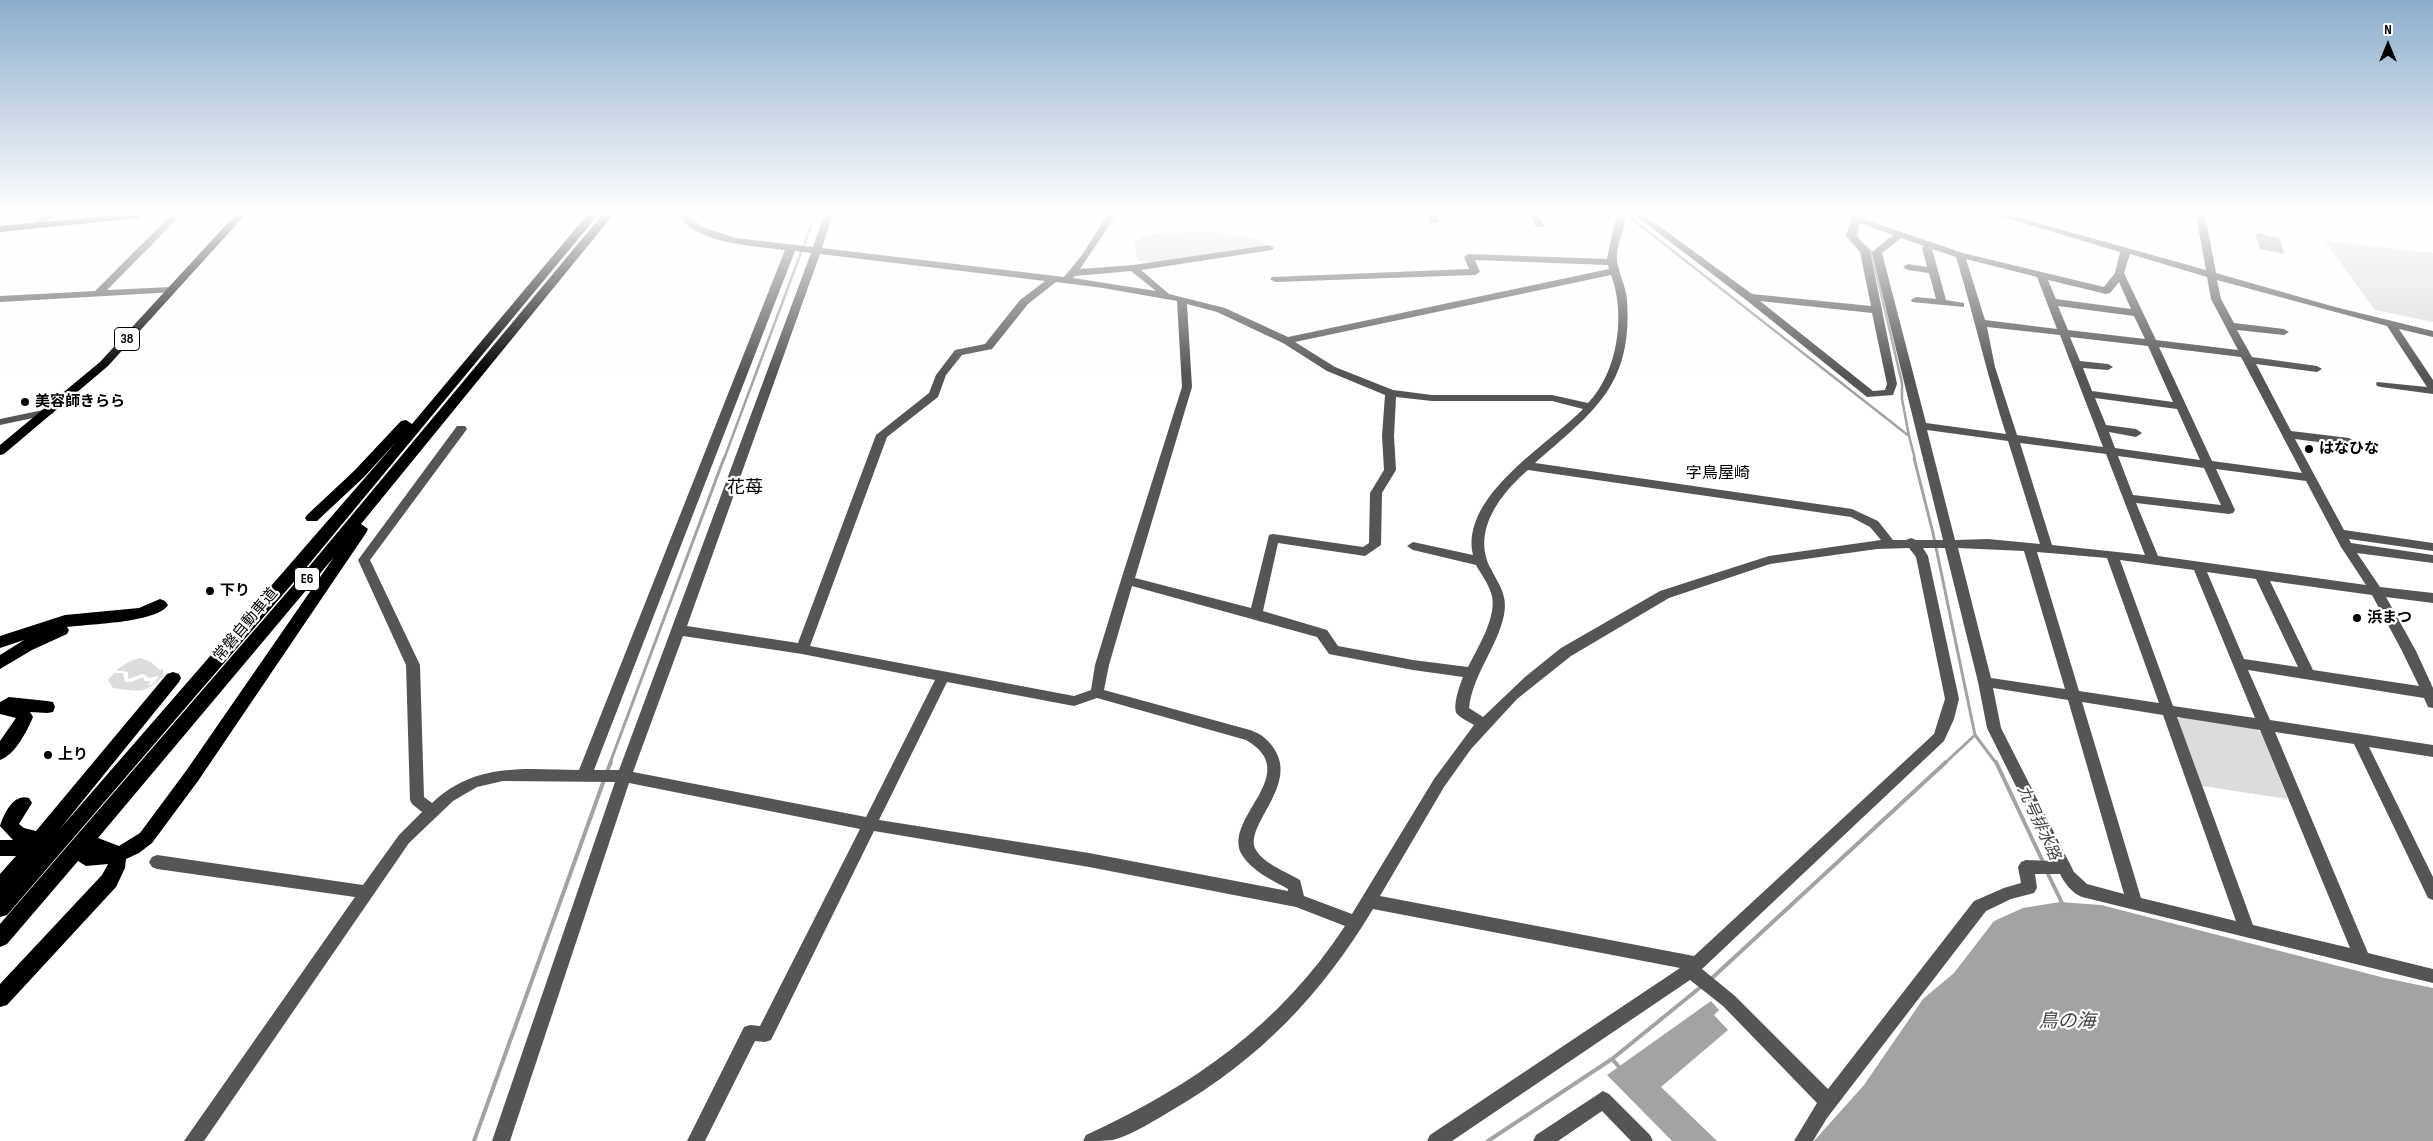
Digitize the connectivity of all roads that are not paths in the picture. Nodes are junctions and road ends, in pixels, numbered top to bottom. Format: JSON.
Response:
{"nodes":[{"id":1,"x":123,"y":268,"type":"edge"},
{"id":2,"x":191,"y":268,"type":"edge"},
{"id":3,"x":549,"y":268,"type":"edge"},
{"id":4,"x":564,"y":268,"type":"edge"},
{"id":5,"x":783,"y":268,"type":"edge"},
{"id":6,"x":809,"y":268,"type":"edge"},
{"id":7,"x":962,"y":268,"type":"edge"},
{"id":8,"x":1076,"y":268,"type":"edge"},
{"id":9,"x":1131,"y":268,"type":"edge"},
{"id":10,"x":1133,"y":268,"type":"edge"},
{"id":11,"x":1474,"y":268,"type":"edge"},
{"id":12,"x":1604,"y":268,"type":"edge"},
{"id":13,"x":1614,"y":268,"type":"edge"},
{"id":14,"x":1711,"y":268,"type":"edge"},
{"id":15,"x":1869,"y":268,"type":"edge"},
{"id":16,"x":1881,"y":268,"type":"edge"},
{"id":17,"x":1916,"y":268,"type":"edge"},
{"id":18,"x":1964,"y":268,"type":"edge"},
{"id":19,"x":2015,"y":268,"type":"edge"},
{"id":20,"x":2123,"y":268,"type":"edge"},
{"id":21,"x":2190,"y":268,"type":"edge"},
{"id":22,"x":2209,"y":268,"type":"edge"},
{"id":23,"x":1934,"y":271,"type":"joint"},
{"id":24,"x":2120,"y":274,"type":"junction"},
{"id":25,"x":2210,"y":274,"type":"junction"},
{"id":26,"x":2041,"y":275,"type":"junction"},
{"id":27,"x":1069,"y":277,"type":"junction"},
{"id":28,"x":1054,"y":279,"type":"junction"},
{"id":29,"x":1275,"y":279,"type":"dead end"},
{"id":30,"x":533,"y":288,"type":"junction"},
{"id":31,"x":171,"y":290,"type":"junction"},
{"id":32,"x":99,"y":293,"type":"junction"},
{"id":33,"x":1165,"y":296,"type":"junction"},
{"id":34,"x":1749,"y":297,"type":"junction"},
{"id":35,"x":0,"y":299,"type":"edge"},
{"id":36,"x":1182,"y":299,"type":"junction"},
{"id":37,"x":1916,"y":300,"type":"dead end"},
{"id":38,"x":2052,"y":302,"type":"junction"},
{"id":39,"x":1942,"y":303,"type":"junction"},
{"id":40,"x":1960,"y":305,"type":"dead end"},
{"id":41,"x":1877,"y":310,"type":"junction"},
{"id":42,"x":2138,"y":313,"type":"junction"},
{"id":43,"x":1981,"y":323,"type":"junction"},
{"id":44,"x":2390,"y":324,"type":"junction"},
{"id":45,"x":2230,"y":326,"type":"junction"},
{"id":46,"x":2284,"y":332,"type":"dead end"},
{"id":47,"x":2064,"y":333,"type":"junction"},
{"id":48,"x":2433,"y":334,"type":"edge"},
{"id":49,"x":1287,"y":341,"type":"junction"},
{"id":50,"x":2151,"y":344,"type":"junction"},
{"id":51,"x":2245,"y":357,"type":"junction"},
{"id":52,"x":2076,"y":364,"type":"junction"},
{"id":53,"x":2108,"y":367,"type":"dead end"},
{"id":54,"x":2317,"y":369,"type":"dead end"},
{"id":55,"x":2381,"y":384,"type":"dead end"},
{"id":56,"x":2433,"y":389,"type":"edge"},
{"id":57,"x":1391,"y":393,"type":"junction"},
{"id":58,"x":2088,"y":394,"type":"junction"},
{"id":59,"x":454,"y":404,"type":"junction"},
{"id":60,"x":2180,"y":406,"type":"junction"},
{"id":61,"x":1590,"y":408,"type":"junction"},
{"id":62,"x":48,"y":412,"type":"junction"},
{"id":63,"x":0,"y":422,"type":"edge"},
{"id":64,"x":1921,"y":426,"type":"junction"},
{"id":65,"x":2102,"y":428,"type":"junction"},
{"id":66,"x":461,"y":429,"type":"dead end"},
{"id":67,"x":2136,"y":433,"type":"dead end"},
{"id":68,"x":2286,"y":434,"type":"junction"},
{"id":69,"x":2012,"y":440,"type":"junction"},
{"id":70,"x":2349,"y":442,"type":"dead end"},
{"id":71,"x":0,"y":451,"type":"edge"},
{"id":72,"x":2111,"y":452,"type":"junction"},
{"id":73,"x":2208,"y":465,"type":"junction"},
{"id":74,"x":1527,"y":466,"type":"junction"},
{"id":75,"x":2310,"y":478,"type":"junction"},
{"id":76,"x":2129,"y":498,"type":"junction"},
{"id":77,"x":312,"y":518,"type":"dead end"},
{"id":78,"x":2340,"y":534,"type":"junction"},
{"id":79,"x":1917,"y":542,"type":"junction"},
{"id":80,"x":1945,"y":542,"type":"junction"},
{"id":81,"x":1889,"y":543,"type":"junction"},
{"id":82,"x":1413,"y":546,"type":"dead end"},
{"id":83,"x":2030,"y":546,"type":"junction"},
{"id":84,"x":2047,"y":547,"type":"junction"},
{"id":85,"x":2347,"y":547,"type":"junction"},
{"id":86,"x":2433,"y":547,"type":"edge"},
{"id":87,"x":2112,"y":555,"type":"junction"},
{"id":88,"x":2433,"y":559,"type":"edge"},
{"id":89,"x":1479,"y":560,"type":"junction"},
{"id":90,"x":2153,"y":560,"type":"junction"},
{"id":91,"x":2198,"y":566,"type":"junction"},
{"id":92,"x":2261,"y":576,"type":"junction"},
{"id":93,"x":1127,"y":580,"type":"junction"},
{"id":94,"x":2377,"y":592,"type":"junction"},
{"id":95,"x":2433,"y":598,"type":"edge"},
{"id":96,"x":160,"y":605,"type":"dead end"},
{"id":97,"x":1256,"y":614,"type":"junction"},
{"id":98,"x":140,"y":626,"type":"dead end"},
{"id":99,"x":679,"y":630,"type":"junction"},
{"id":100,"x":0,"y":642,"type":"edge"},
{"id":101,"x":802,"y":649,"type":"junction"},
{"id":102,"x":0,"y":663,"type":"edge"},
{"id":103,"x":2239,"y":663,"type":"junction"},
{"id":104,"x":1471,"y":673,"type":"junction"},
{"id":105,"x":2308,"y":674,"type":"junction"},
{"id":106,"x":944,"y":675,"type":"junction"},
{"id":107,"x":172,"y":678,"type":"dead end"},
{"id":108,"x":1985,"y":682,"type":"junction"},
{"id":109,"x":1097,"y":693,"type":"junction"},
{"id":110,"x":2072,"y":695,"type":"junction"},
{"id":111,"x":2430,"y":698,"type":"edge"},
{"id":112,"x":0,"y":702,"type":"edge"},
{"id":113,"x":47,"y":707,"type":"dead end"},
{"id":114,"x":0,"y":708,"type":"edge"},
{"id":115,"x":2167,"y":710,"type":"junction"},
{"id":116,"x":1483,"y":724,"type":"junction"},
{"id":117,"x":2265,"y":725,"type":"junction"},
{"id":118,"x":2360,"y":740,"type":"junction"},
{"id":119,"x":2433,"y":751,"type":"edge"},
{"id":120,"x":0,"y":752,"type":"edge"},
{"id":121,"x":584,"y":776,"type":"junction"},
{"id":122,"x":624,"y":776,"type":"junction"},
{"id":123,"x":23,"y":803,"type":"dead end"},
{"id":124,"x":433,"y":812,"type":"junction"},
{"id":125,"x":868,"y":824,"type":"junction"},
{"id":126,"x":0,"y":848,"type":"edge"},
{"id":127,"x":92,"y":851,"type":"dead end"},
{"id":128,"x":117,"y":855,"type":"junction"},
{"id":129,"x":157,"y":862,"type":"dead end"},
{"id":130,"x":2061,"y":868,"type":"junction"},
{"id":131,"x":0,"y":888,"type":"edge"},
{"id":132,"x":367,"y":892,"type":"junction"},
{"id":133,"x":2433,"y":893,"type":"edge"},
{"id":134,"x":1298,"y":900,"type":"junction"},
{"id":135,"x":1369,"y":901,"type":"junction"},
{"id":136,"x":2135,"y":903,"type":"junction"},
{"id":137,"x":0,"y":909,"type":"edge"},
{"id":138,"x":1354,"y":922,"type":"junction"},
{"id":139,"x":2248,"y":932,"type":"junction"},
{"id":140,"x":0,"y":938,"type":"edge"},
{"id":141,"x":2362,"y":958,"type":"junction"},
{"id":142,"x":1694,"y":970,"type":"junction"},
{"id":143,"x":2433,"y":976,"type":"edge"},
{"id":144,"x":0,"y":998,"type":"edge"},
{"id":145,"x":1825,"y":1107,"type":"junction"},
{"id":146,"x":193,"y":1141,"type":"edge"},
{"id":147,"x":501,"y":1141,"type":"edge"},
{"id":148,"x":696,"y":1141,"type":"edge"},
{"id":149,"x":1092,"y":1141,"type":"edge"},
{"id":150,"x":1436,"y":1141,"type":"edge"},
{"id":151,"x":1542,"y":1141,"type":"edge"},
{"id":152,"x":1644,"y":1141,"type":"edge"},
{"id":153,"x":1803,"y":1141,"type":"edge"}],
"edges":[{"from":1,"to":32,"type":"street"},
{"from":2,"to":31,"type":"main road","number":"38"},
{"from":3,"to":30,"type":"highway","name":"常磐自動車道","number":"E6"},
{"from":4,"to":59,"type":"highway","name":"常磐自動車道","number":"E6"},
{"from":5,"to":121,"type":"street"},
{"from":6,"to":99,"type":"street"},
{"from":7,"to":28,"type":"street"},
{"from":8,"to":27,"type":"street"},
{"from":9,"to":27,"type":"street"},
{"from":10,"to":33,"type":"street"},
{"from":11,"to":29,"type":"street"},
{"from":12,"to":49,"type":"street"},
{"from":13,"to":61,"type":"street"},
{"from":14,"to":34,"type":"street"},
{"from":15,"to":41,"type":"street"},
{"from":16,"to":64,"type":"street"},
{"from":17,"to":23,"type":"street"},
{"from":18,"to":43,"type":"street"},
{"from":19,"to":26,"type":"street"},
{"from":20,"to":24,"type":"street"},
{"from":21,"to":25,"type":"street"},
{"from":22,"to":25,"type":"street"},
{"from":23,"to":39,"type":"street"},
{"from":24,"to":26,"type":"street"},
{"from":24,"to":42,"type":"street"},
{"from":25,"to":44,"type":"street"},
{"from":25,"to":45,"type":"street"},
{"from":26,"to":38,"type":"street"},
{"from":27,"to":28,"type":"street"},
{"from":27,"to":33,"type":"street"},
{"from":28,"to":101,"type":"street"},
{"from":30,"to":77,"type":"highway"},
{"from":30,"to":137,"type":"highway","name":"常磐自動車道","number":"E6"},
{"from":31,"to":32,"type":"street"},
{"from":31,"to":62,"type":"main road","number":"38"},
{"from":32,"to":35,"type":"street"},
{"from":33,"to":36,"type":"street"},
{"from":34,"to":41,"type":"street"},
{"from":34,"to":41,"type":"street"},
{"from":36,"to":49,"type":"street"},
{"from":36,"to":93,"type":"street"},
{"from":37,"to":39,"type":"street"},
{"from":38,"to":42,"type":"street"},
{"from":38,"to":47,"type":"street"},
{"from":39,"to":40,"type":"street"},
{"from":42,"to":50,"type":"street"},
{"from":43,"to":47,"type":"street"},
{"from":43,"to":69,"type":"street"},
{"from":44,"to":48,"type":"street"},
{"from":44,"to":56,"type":"street"},
{"from":45,"to":46,"type":"street"},
{"from":45,"to":51,"type":"street"},
{"from":47,"to":50,"type":"street"},
{"from":47,"to":52,"type":"street"},
{"from":49,"to":57,"type":"street"},
{"from":50,"to":51,"type":"street"},
{"from":50,"to":60,"type":"street"},
{"from":51,"to":54,"type":"street"},
{"from":51,"to":68,"type":"street"},
{"from":52,"to":53,"type":"street"},
{"from":52,"to":58,"type":"street"},
{"from":55,"to":56,"type":"street"},
{"from":57,"to":61,"type":"street"},
{"from":57,"to":97,"type":"street"},
{"from":58,"to":60,"type":"street"},
{"from":58,"to":65,"type":"street"},
{"from":59,"to":128,"type":"highway"},
{"from":59,"to":140,"type":"highway","name":"常磐自動車道","number":"E6"},
{"from":60,"to":73,"type":"street"},
{"from":61,"to":74,"type":"street"},
{"from":62,"to":63,"type":"street"},
{"from":62,"to":71,"type":"main road","number":"38"},
{"from":64,"to":69,"type":"street"},
{"from":64,"to":80,"type":"street"},
{"from":65,"to":67,"type":"street"},
{"from":65,"to":72,"type":"street"},
{"from":66,"to":124,"type":"street"},
{"from":68,"to":70,"type":"street"},
{"from":68,"to":75,"type":"street"},
{"from":69,"to":72,"type":"street"},
{"from":69,"to":84,"type":"street"},
{"from":72,"to":73,"type":"street"},
{"from":72,"to":76,"type":"street"},
{"from":73,"to":75,"type":"street"},
{"from":73,"to":76,"type":"street"},
{"from":74,"to":81,"type":"street"},
{"from":74,"to":89,"type":"street"},
{"from":75,"to":78,"type":"street"},
{"from":76,"to":90,"type":"street"},
{"from":78,"to":85,"type":"street"},
{"from":78,"to":86,"type":"street"},
{"from":79,"to":80,"type":"street"},
{"from":79,"to":81,"type":"street"},
{"from":79,"to":142,"type":"street"},
{"from":80,"to":83,"type":"street"},
{"from":80,"to":108,"type":"street"},
{"from":81,"to":116,"type":"street"},
{"from":82,"to":89,"type":"street"},
{"from":83,"to":84,"type":"street"},
{"from":83,"to":110,"type":"street"},
{"from":84,"to":87,"type":"street"},
{"from":85,"to":88,"type":"street"},
{"from":85,"to":94,"type":"street"},
{"from":87,"to":90,"type":"street"},
{"from":87,"to":115,"type":"street"},
{"from":89,"to":104,"type":"street"},
{"from":90,"to":91,"type":"street"},
{"from":91,"to":92,"type":"street"},
{"from":91,"to":103,"type":"street"},
{"from":92,"to":94,"type":"street"},
{"from":92,"to":105,"type":"street"},
{"from":93,"to":97,"type":"street"},
{"from":93,"to":109,"type":"street"},
{"from":94,"to":95,"type":"street"},
{"from":94,"to":111,"type":"street"},
{"from":96,"to":100,"type":"highway"},
{"from":97,"to":104,"type":"street"},
{"from":98,"to":102,"type":"highway"},
{"from":99,"to":101,"type":"street"},
{"from":99,"to":122,"type":"street"},
{"from":101,"to":106,"type":"street"},
{"from":103,"to":105,"type":"street"},
{"from":103,"to":117,"type":"street"},
{"from":104,"to":116,"type":"street"},
{"from":105,"to":111,"type":"street"},
{"from":106,"to":109,"type":"street"},
{"from":106,"to":125,"type":"street"},
{"from":107,"to":131,"type":"highway"},
{"from":108,"to":110,"type":"street"},
{"from":108,"to":130,"type":"street"},
{"from":109,"to":134,"type":"street"},
{"from":110,"to":115,"type":"street"},
{"from":110,"to":136,"type":"street"},
{"from":112,"to":113,"type":"highway"},
{"from":114,"to":120,"type":"highway"},
{"from":115,"to":117,"type":"street"},
{"from":115,"to":139,"type":"street"},
{"from":116,"to":135,"type":"street"},
{"from":117,"to":118,"type":"street"},
{"from":117,"to":141,"type":"street"},
{"from":118,"to":119,"type":"street"},
{"from":118,"to":133,"type":"street"},
{"from":121,"to":122,"type":"street"},
{"from":121,"to":124,"type":"street"},
{"from":122,"to":125,"type":"street"},
{"from":122,"to":147,"type":"street"},
{"from":123,"to":126,"type":"highway"},
{"from":124,"to":132,"type":"street"},
{"from":125,"to":134,"type":"street"},
{"from":125,"to":148,"type":"street"},
{"from":127,"to":128,"type":"highway"},
{"from":128,"to":144,"type":"highway"},
{"from":129,"to":132,"type":"street"},
{"from":130,"to":136,"type":"street"},
{"from":130,"to":145,"type":"street"},
{"from":132,"to":146,"type":"street"},
{"from":134,"to":138,"type":"street"},
{"from":135,"to":138,"type":"street"},
{"from":135,"to":142,"type":"street"},
{"from":136,"to":139,"type":"street"},
{"from":138,"to":149,"type":"street"},
{"from":139,"to":141,"type":"street"},
{"from":141,"to":143,"type":"street"},
{"from":142,"to":145,"type":"street"},
{"from":142,"to":150,"type":"street"},
{"from":145,"to":153,"type":"street"},
{"from":151,"to":152,"type":"street"}]}
